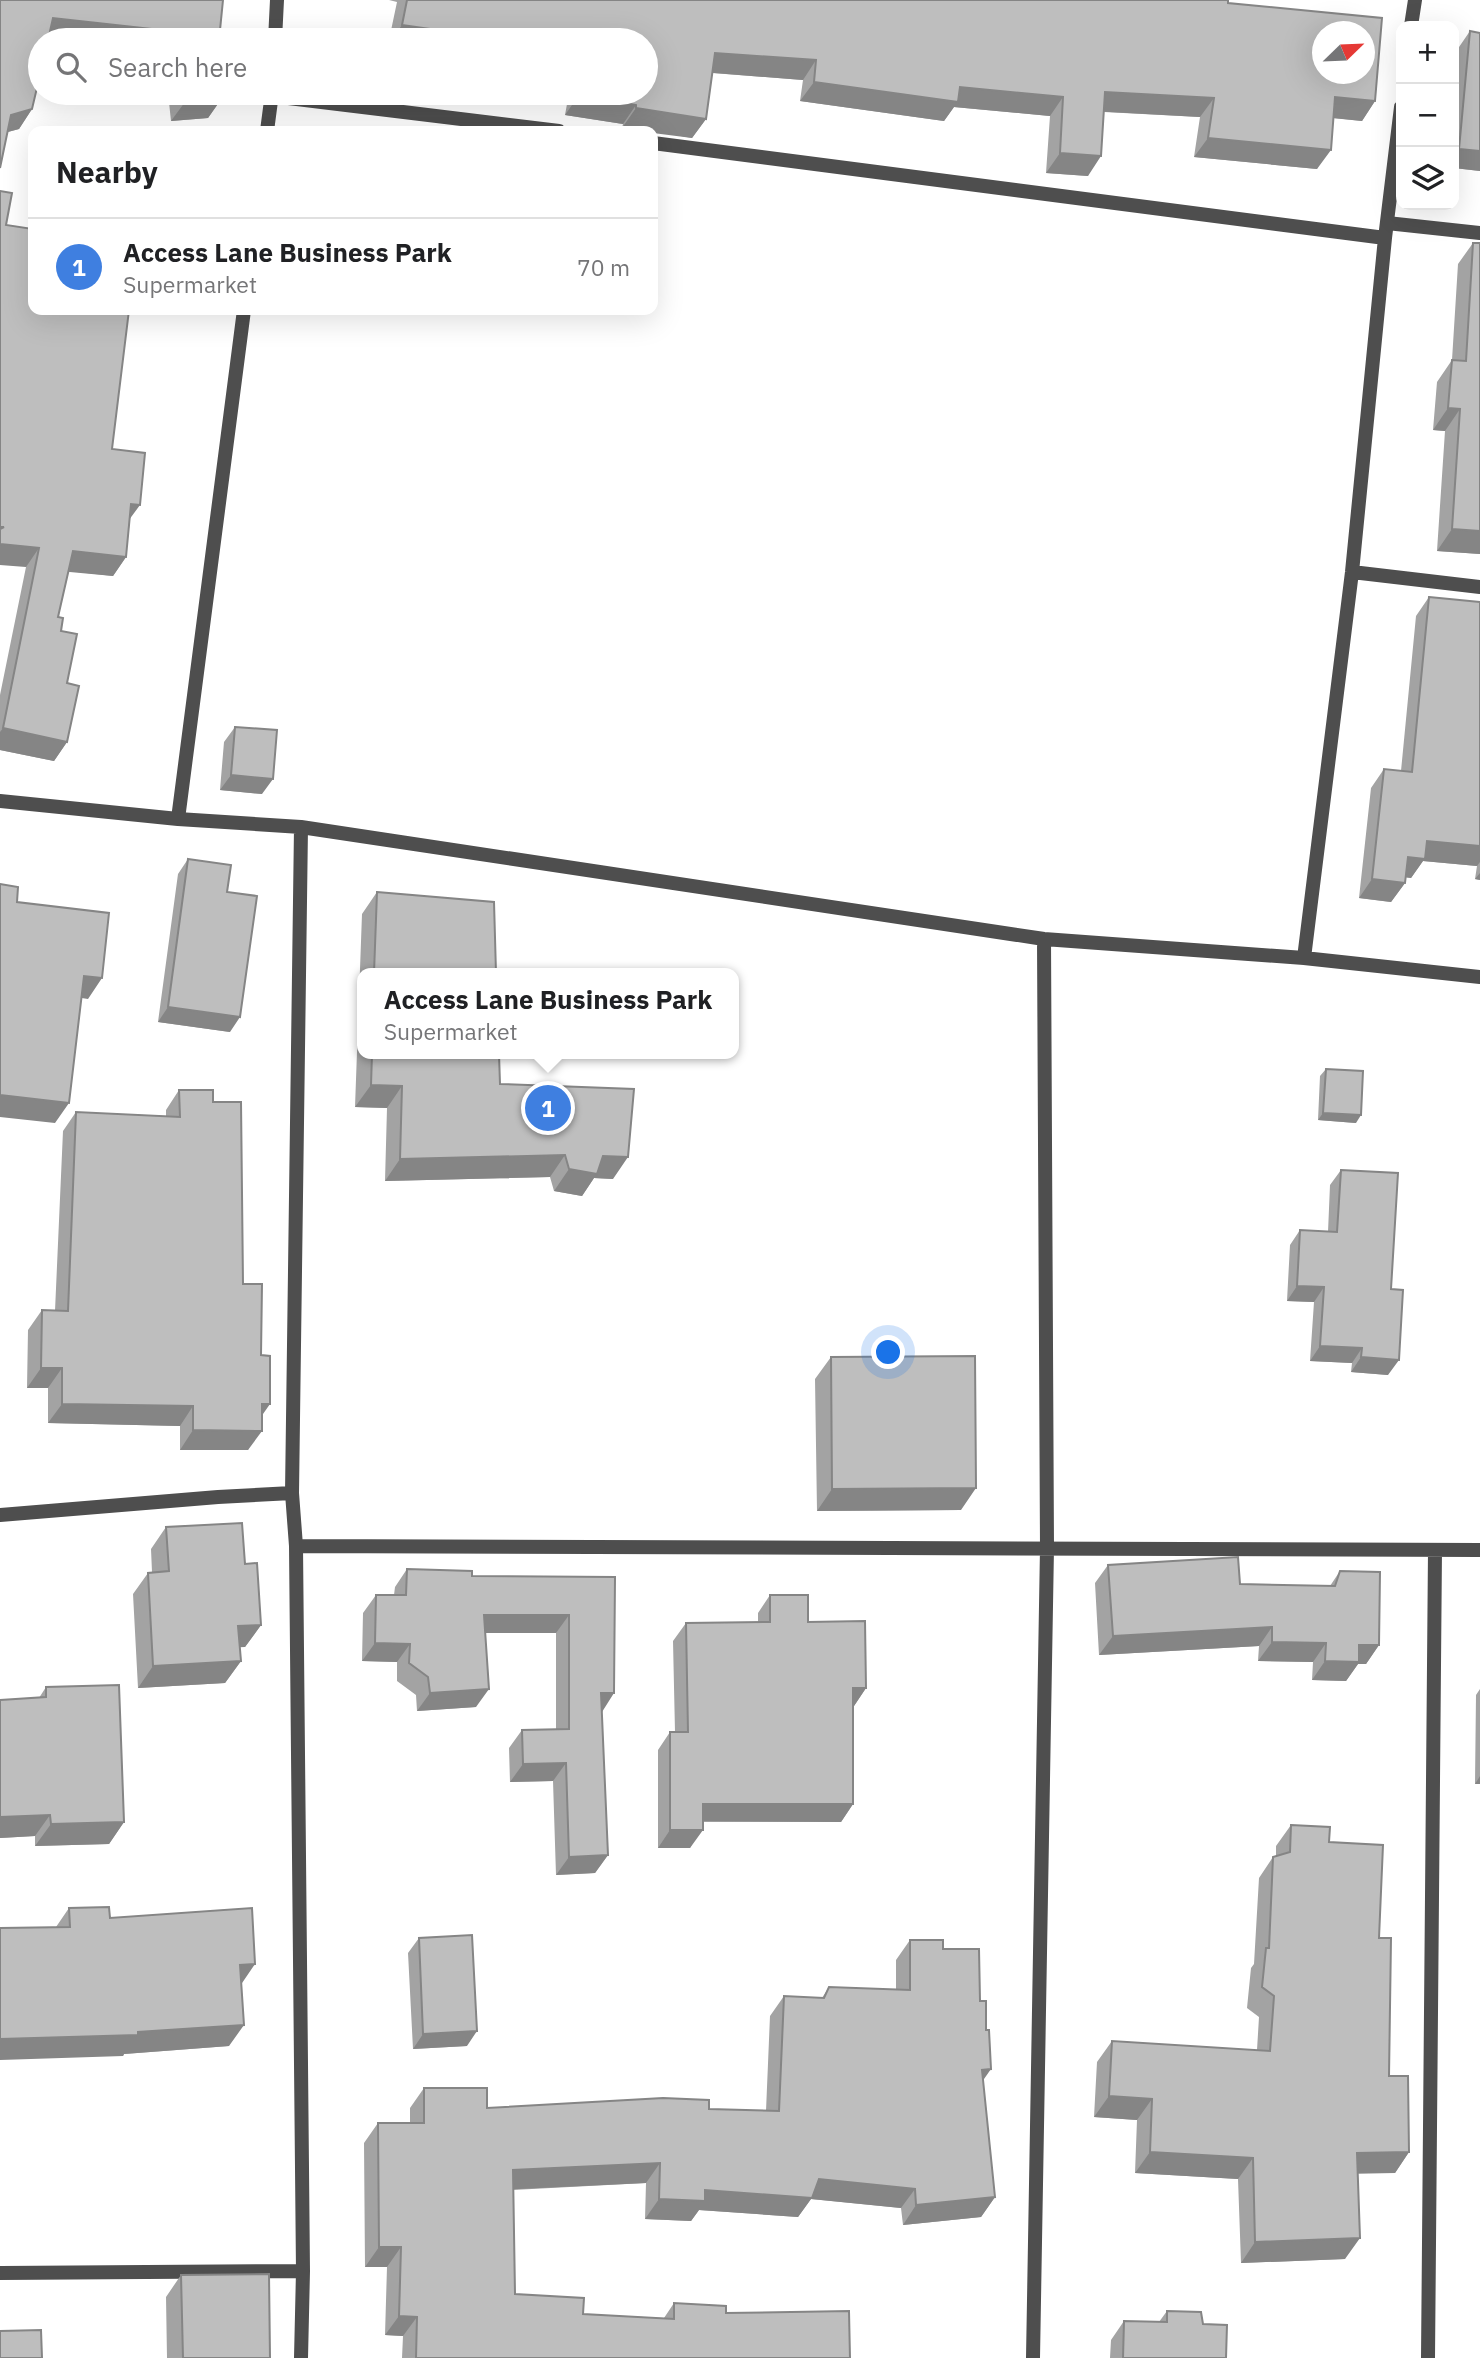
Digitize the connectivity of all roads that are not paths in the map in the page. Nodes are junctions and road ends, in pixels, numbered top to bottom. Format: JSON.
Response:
{"nodes":[{"id":1,"x":277,"y":0,"type":"edge"},
{"id":2,"x":1415,"y":0,"type":"edge"},
{"id":3,"x":1412,"y":21,"type":"edge"},
{"id":4,"x":276,"y":28,"type":"edge"},
{"id":5,"x":271,"y":105,"type":"edge"},
{"id":6,"x":357,"y":105,"type":"edge"},
{"id":7,"x":268,"y":126,"type":"edge"},
{"id":8,"x":520,"y":126,"type":"edge"},
{"id":9,"x":658,"y":144,"type":"edge"},
{"id":10,"x":1396,"y":147,"type":"edge"},
{"id":11,"x":1386,"y":231,"type":"junction"},
{"id":12,"x":1480,"y":233,"type":"edge"},
{"id":13,"x":243,"y":315,"type":"edge"},
{"id":14,"x":1352,"y":572,"type":"junction"},
{"id":15,"x":1480,"y":587,"type":"edge"},
{"id":16,"x":0,"y":801,"type":"edge"},
{"id":17,"x":178,"y":819,"type":"junction"},
{"id":18,"x":301,"y":827,"type":"junction"},
{"id":19,"x":1044,"y":939,"type":"junction"},
{"id":20,"x":1304,"y":958,"type":"junction"},
{"id":21,"x":1480,"y":977,"type":"edge"},
{"id":22,"x":292,"y":1493,"type":"junction"},
{"id":23,"x":0,"y":1515,"type":"edge"},
{"id":24,"x":296,"y":1546,"type":"junction"},
{"id":25,"x":1046,"y":1548,"type":"junction"},
{"id":26,"x":1435,"y":1550,"type":"junction"},
{"id":27,"x":1480,"y":1550,"type":"edge"},
{"id":28,"x":303,"y":2271,"type":"junction"},
{"id":29,"x":0,"y":2273,"type":"edge"},
{"id":30,"x":301,"y":2358,"type":"edge"},
{"id":31,"x":1033,"y":2358,"type":"edge"},
{"id":32,"x":1428,"y":2358,"type":"edge"}],
"edges":[{"from":1,"to":4,"type":"street"},
{"from":2,"to":3,"type":"street"},
{"from":5,"to":7,"type":"street"},
{"from":6,"to":8,"type":"street"},
{"from":9,"to":11,"type":"street"},
{"from":10,"to":11,"type":"street"},
{"from":11,"to":12,"type":"street"},
{"from":11,"to":14,"type":"street"},
{"from":13,"to":17,"type":"street"},
{"from":14,"to":15,"type":"street"},
{"from":14,"to":20,"type":"street"},
{"from":16,"to":17,"type":"street"},
{"from":17,"to":18,"type":"street"},
{"from":18,"to":19,"type":"street"},
{"from":18,"to":22,"type":"street"},
{"from":19,"to":20,"type":"street"},
{"from":19,"to":25,"type":"street"},
{"from":20,"to":21,"type":"street"},
{"from":22,"to":23,"type":"street"},
{"from":22,"to":24,"type":"street"},
{"from":24,"to":25,"type":"street"},
{"from":24,"to":28,"type":"street"},
{"from":25,"to":26,"type":"street"},
{"from":25,"to":31,"type":"street"},
{"from":26,"to":27,"type":"street"},
{"from":26,"to":32,"type":"street"},
{"from":28,"to":29,"type":"street"},
{"from":28,"to":30,"type":"street"}]}
